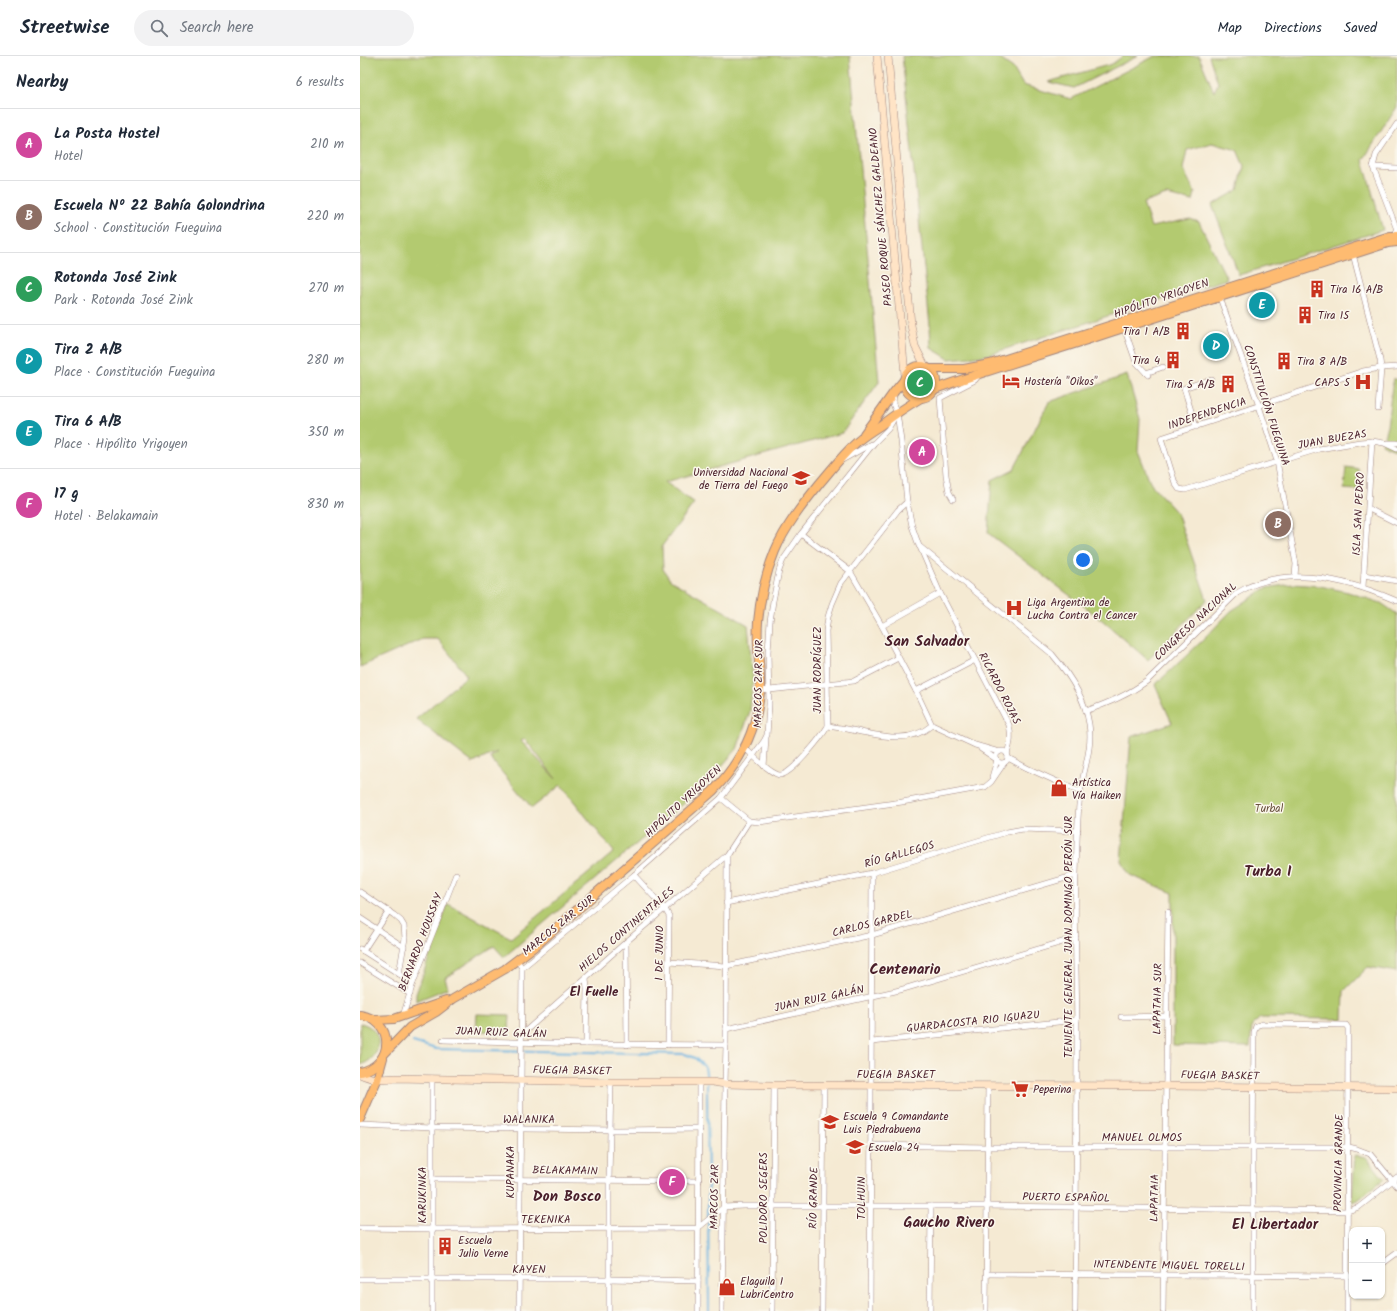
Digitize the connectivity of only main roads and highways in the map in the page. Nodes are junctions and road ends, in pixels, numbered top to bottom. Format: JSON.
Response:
{"nodes":[{"id":1,"x":877,"y":56,"type":"edge"},
{"id":2,"x":888,"y":56,"type":"edge"},
{"id":3,"x":900,"y":201,"type":"junction"},
{"id":4,"x":890,"y":202,"type":"junction"},
{"id":5,"x":1397,"y":236,"type":"edge"},
{"id":6,"x":1397,"y":242,"type":"edge"},
{"id":7,"x":1219,"y":293,"type":"junction"},
{"id":8,"x":1123,"y":325,"type":"junction"},
{"id":9,"x":927,"y":368,"type":"junction"},
{"id":10,"x":904,"y":378,"type":"junction"},
{"id":11,"x":934,"y":390,"type":"junction"},
{"id":12,"x":921,"y":398,"type":"junction"},
{"id":13,"x":860,"y":439,"type":"junction"},
{"id":14,"x":453,"y":999,"type":"junction"},
{"id":15,"x":362,"y":1014,"type":"edge"},
{"id":16,"x":375,"y":1020,"type":"junction"},
{"id":17,"x":384,"y":1054,"type":"junction"},
{"id":18,"x":360,"y":1073,"type":"edge"},
{"id":19,"x":378,"y":1076,"type":"junction"},
{"id":20,"x":1397,"y":1088,"type":"edge"},
{"id":21,"x":360,"y":1119,"type":"edge"}],
"edges":[{"from":1,"to":4,"type":"main road","name":"PASEO ROQUE SÁNCHEZ GALDEANO"},
{"from":2,"to":3,"type":"main road","name":"PASEO ROQUE SÁNCHEZ GALDEANO"},
{"from":3,"to":4,"type":"main road"},
{"from":3,"to":9,"type":"main road","name":"PASEO ROQUE SÁNCHEZ GALDEANO"},
{"from":4,"to":10,"type":"main road","name":"PASEO ROQUE SÁNCHEZ GALDEANO"},
{"from":5,"to":7,"type":"main road","name":"HIPÓLITO YRIGOYEN"},
{"from":6,"to":7,"type":"main road","name":"HIPÓLITO YRIGOYEN"},
{"from":7,"to":8,"type":"main road","name":"HIPÓLITO YRIGOYEN"},
{"from":8,"to":9,"type":"main road","name":"HIPÓLITO YRIGOYEN"},
{"from":8,"to":11,"type":"main road","name":"HIPÓLITO YRIGOYEN"},
{"from":9,"to":10,"type":"main road"},
{"from":9,"to":11,"type":"main road"},
{"from":10,"to":12,"type":"main road"},
{"from":10,"to":13,"type":"main road","name":"HIPÓLITO YRIGOYEN"},
{"from":11,"to":12,"type":"main road"},
{"from":12,"to":13,"type":"main road","name":"HIPÓLITO YRIGOYEN"},
{"from":13,"to":14,"type":"main road","name":"HIPÓLITO YRIGOYEN"},
{"from":14,"to":16,"type":"main road"},
{"from":14,"to":17,"type":"main road"},
{"from":15,"to":16,"type":"main road"},
{"from":16,"to":17,"type":"main road"},
{"from":17,"to":18,"type":"main road"},
{"from":17,"to":19,"type":"main road"},
{"from":18,"to":19,"type":"main road"},
{"from":19,"to":20,"type":"main road","name":"FUEGIA BASKET"},
{"from":19,"to":21,"type":"main road"}]}
